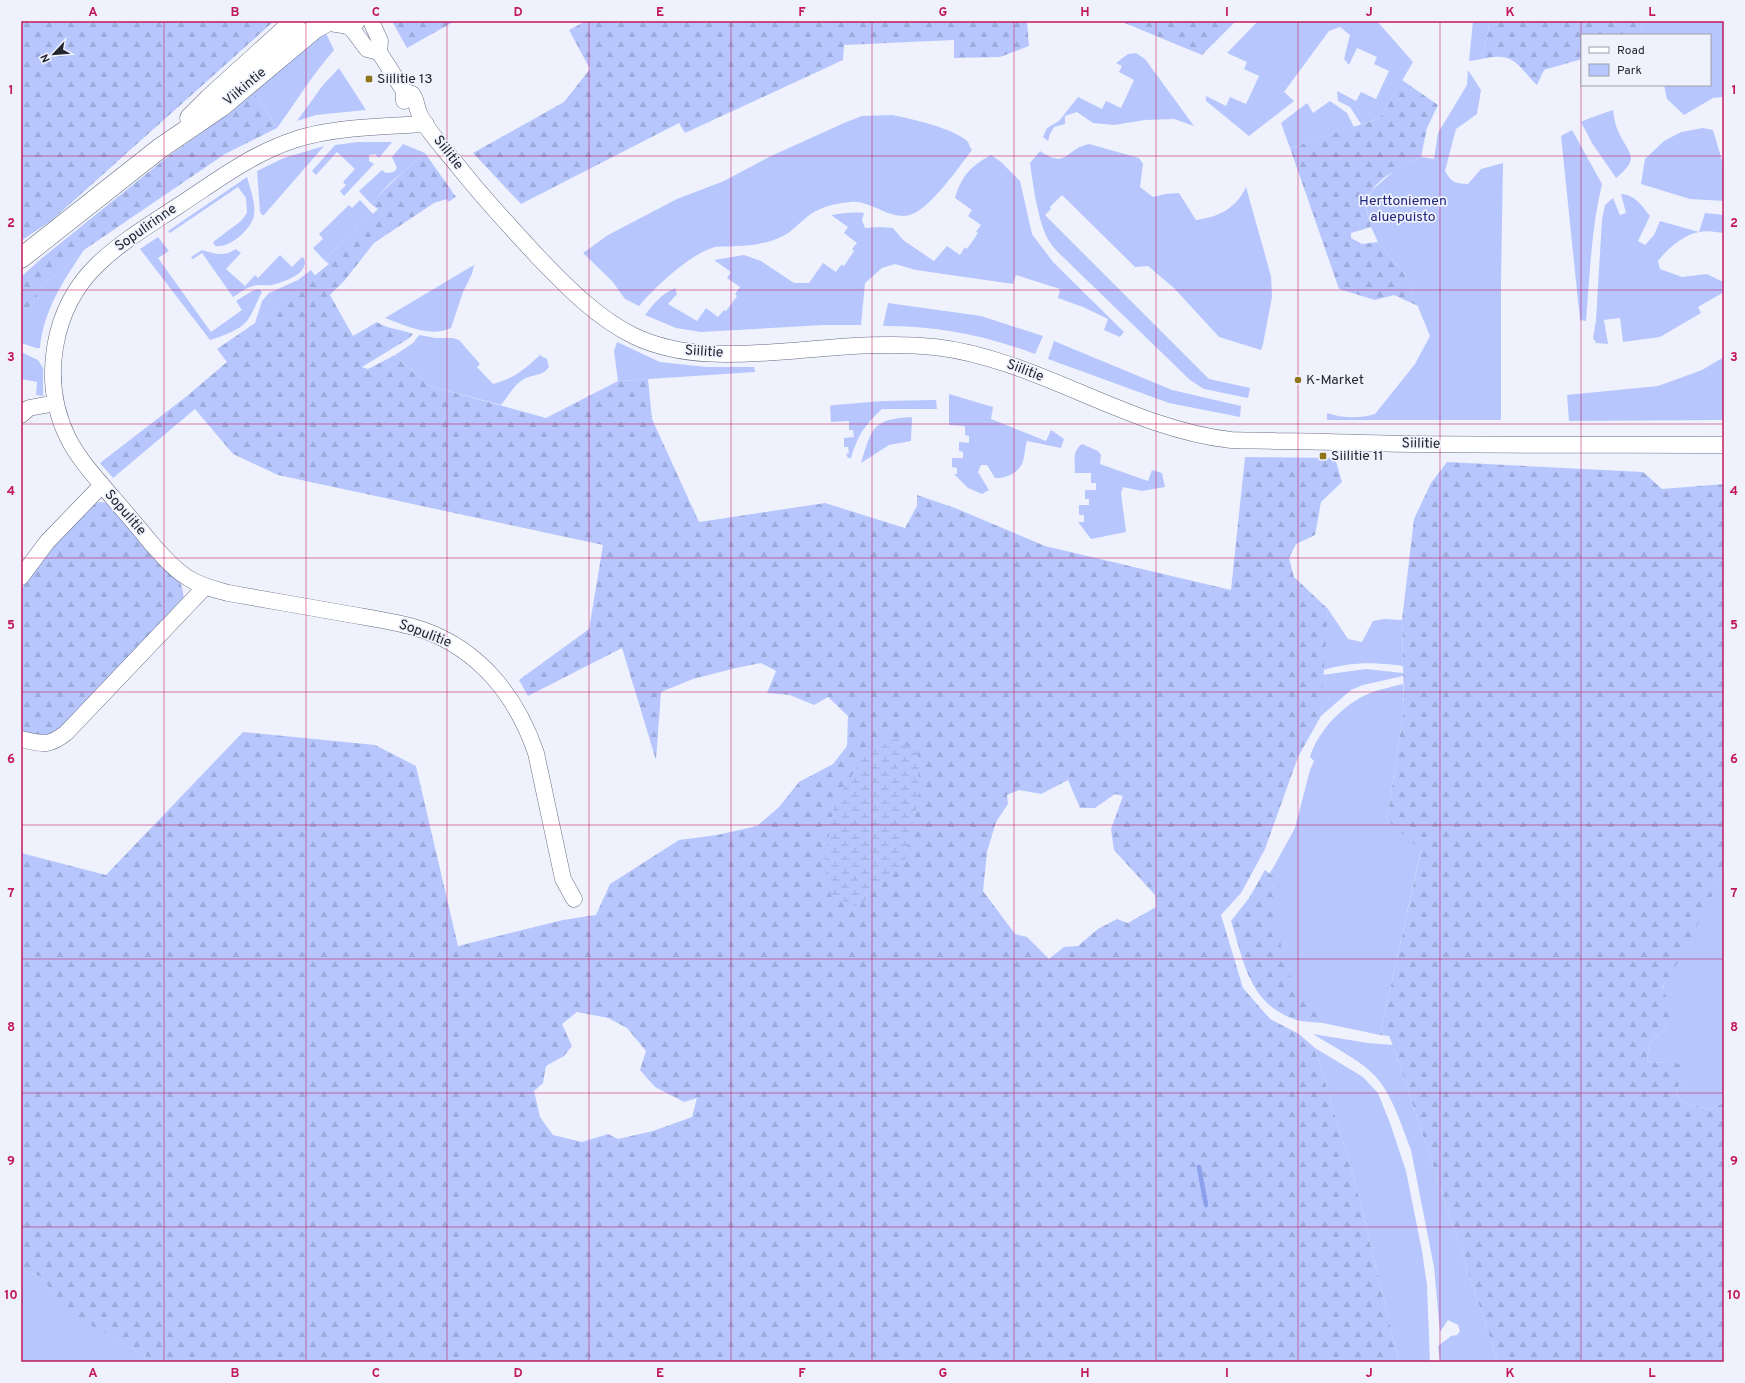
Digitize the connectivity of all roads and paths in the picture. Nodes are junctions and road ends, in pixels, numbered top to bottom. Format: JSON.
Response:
{"nodes":[{"id":1,"x":296,"y":21,"type":"edge"},
{"id":2,"x":371,"y":21,"type":"edge"},
{"id":3,"x":339,"y":22,"type":"edge"},
{"id":4,"x":379,"y":52,"type":"junction"},
{"id":5,"x":422,"y":117,"type":"junction"},
{"id":6,"x":159,"y":149,"type":"junction"},
{"id":7,"x":21,"y":258,"type":"edge"},
{"id":8,"x":56,"y":403,"type":"junction"},
{"id":9,"x":21,"y":414,"type":"edge"},
{"id":10,"x":1724,"y":445,"type":"edge"},
{"id":11,"x":102,"y":485,"type":"junction"},
{"id":12,"x":21,"y":576,"type":"edge"},
{"id":13,"x":205,"y":587,"type":"junction"},
{"id":14,"x":21,"y":739,"type":"edge"},
{"id":15,"x":574,"y":899,"type":"dead end"}],
"edges":[{"from":1,"to":6,"type":"main road","name":"Viikintie"},
{"from":2,"to":4,"type":"street","name":"Siilitie"},
{"from":3,"to":4,"type":"street","name":"Siilitie"},
{"from":3,"to":6,"type":"main road","name":"Viikintie"},
{"from":4,"to":5,"type":"street","name":"Siilitie"},
{"from":5,"to":8,"type":"street","name":"Sopulirinne"},
{"from":5,"to":10,"type":"street","name":"Siilitie"},
{"from":6,"to":7,"type":"main road","name":"Viikintie"},
{"from":8,"to":9,"type":"street"},
{"from":8,"to":11,"type":"street","name":"Sopulirinne"},
{"from":11,"to":12,"type":"street","name":"Sopulitie"},
{"from":11,"to":13,"type":"street","name":"Sopulitie"},
{"from":13,"to":14,"type":"street"},
{"from":13,"to":15,"type":"street","name":"Sopulitie"}]}
